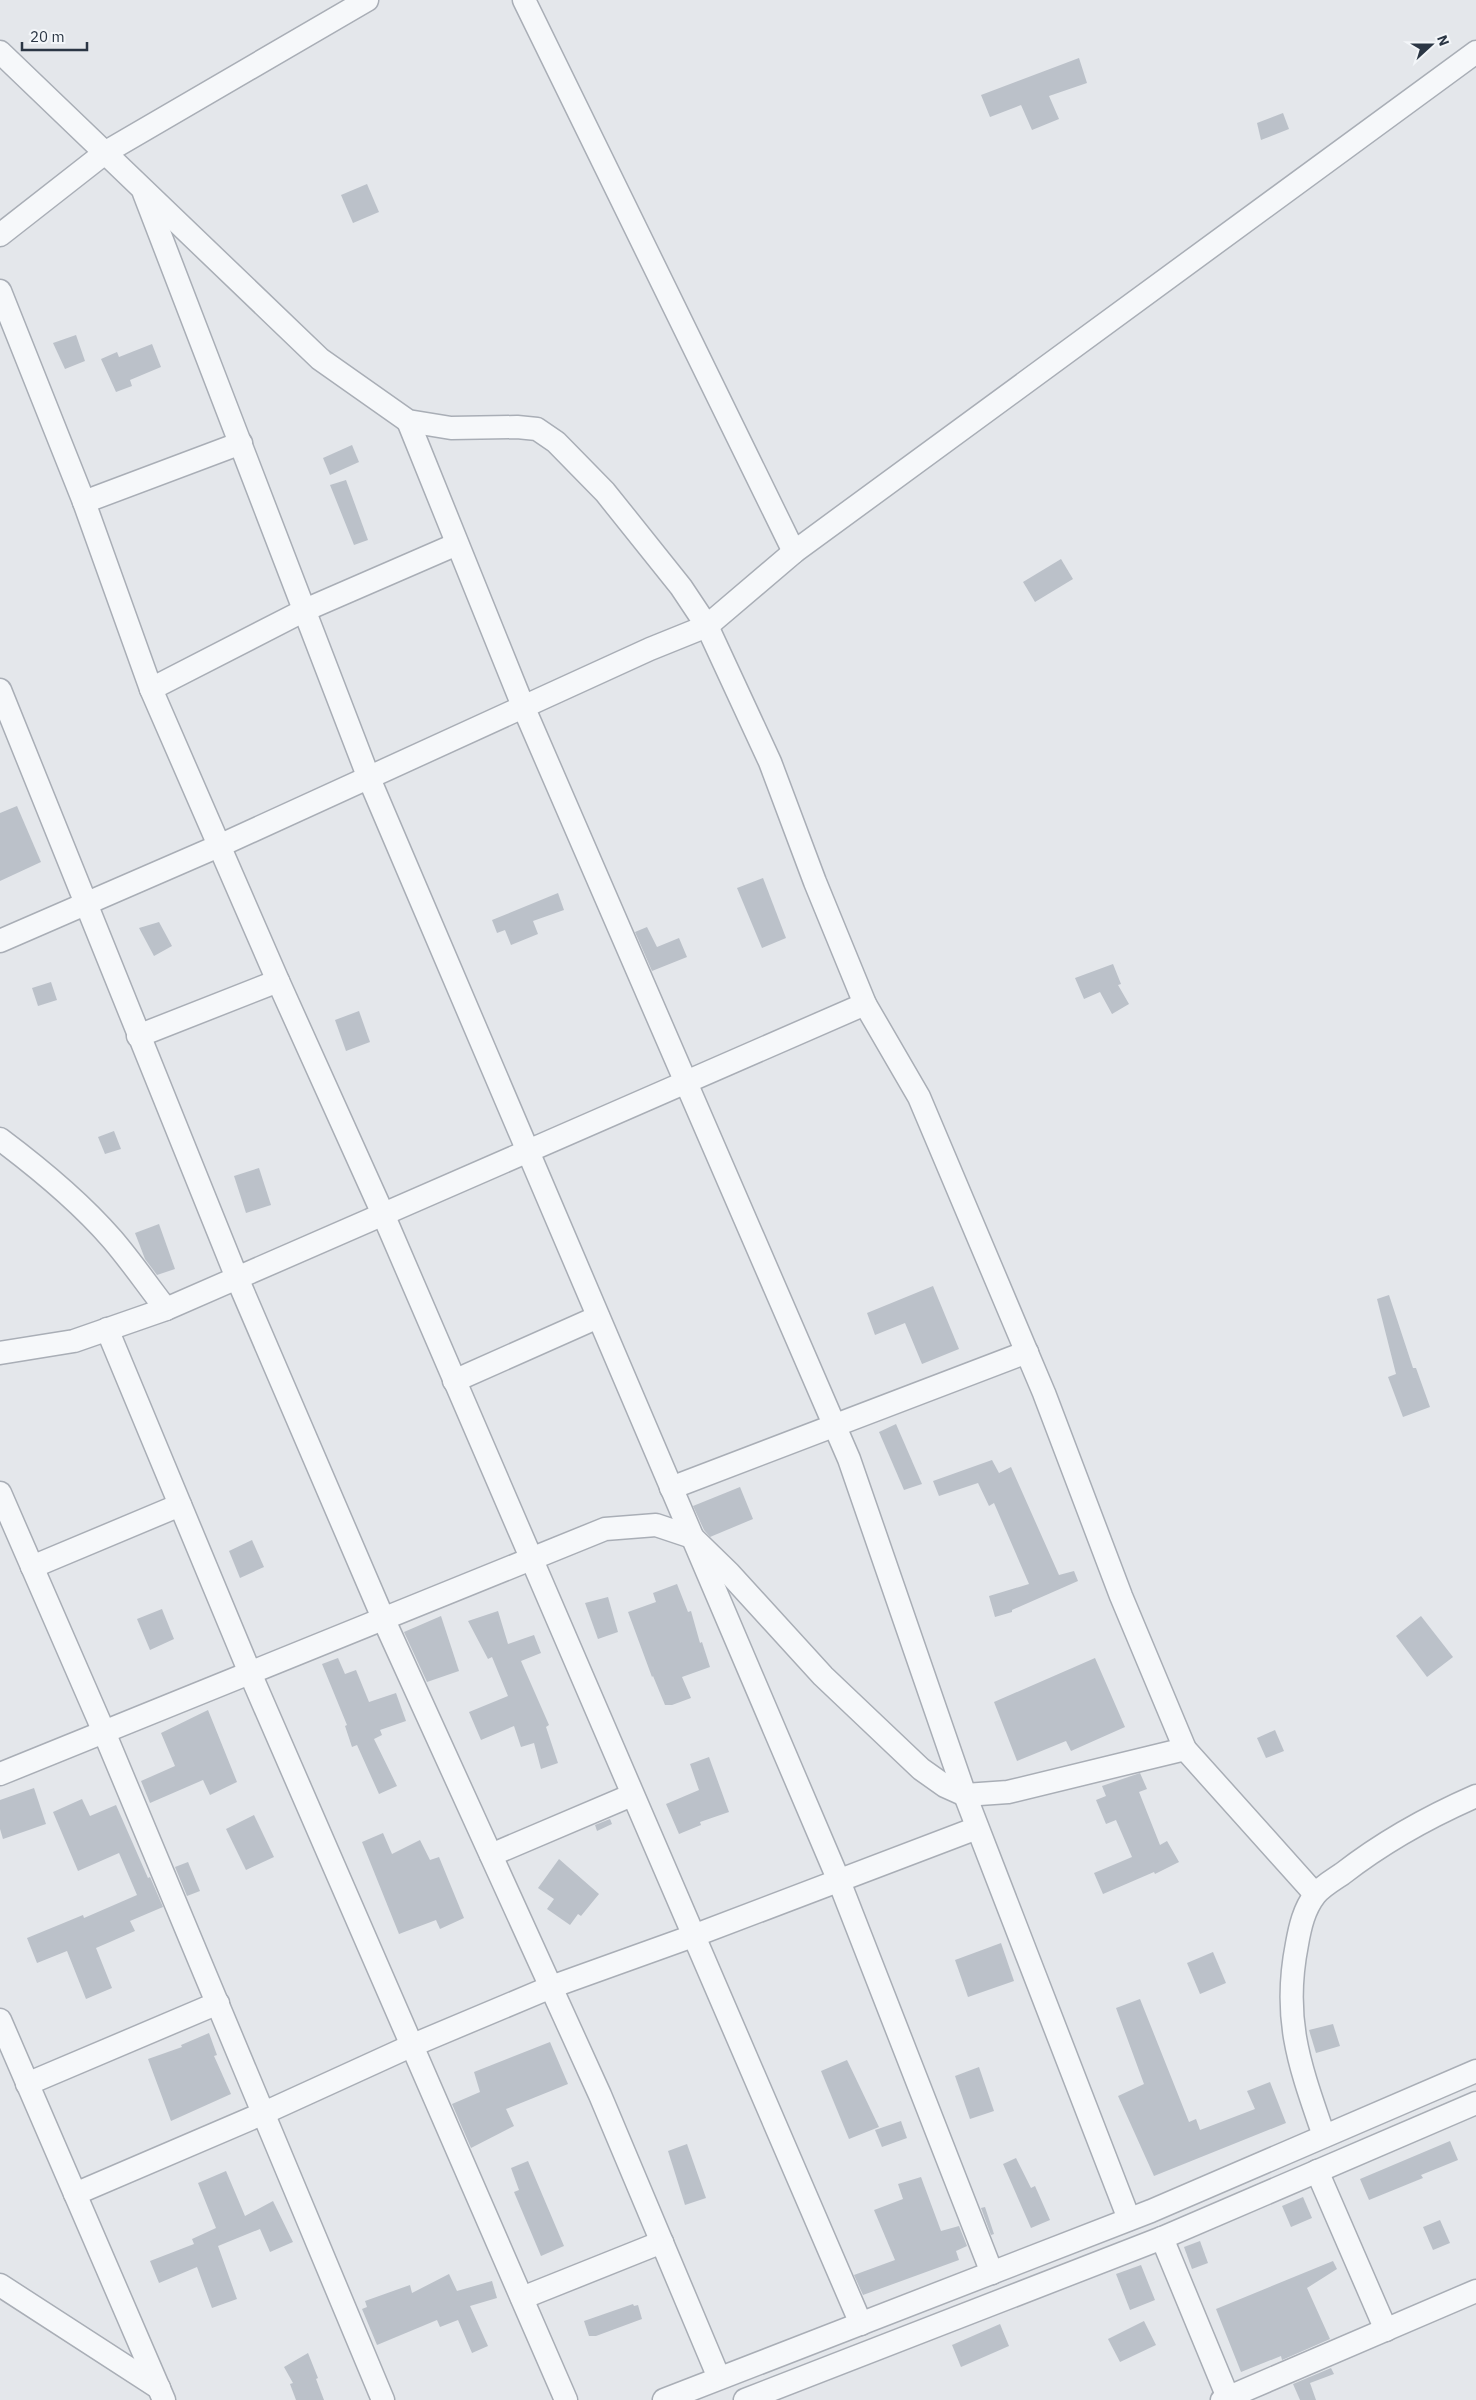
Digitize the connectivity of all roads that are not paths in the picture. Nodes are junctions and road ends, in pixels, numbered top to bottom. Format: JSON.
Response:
{"nodes":[{"id":1,"x":367,"y":0,"type":"edge"},
{"id":2,"x":524,"y":0,"type":"edge"},
{"id":3,"x":0,"y":52,"type":"edge"},
{"id":4,"x":1476,"y":52,"type":"edge"},
{"id":5,"x":106,"y":152,"type":"junction"},
{"id":6,"x":142,"y":187,"type":"junction"},
{"id":7,"x":0,"y":236,"type":"edge"},
{"id":8,"x":0,"y":291,"type":"edge"},
{"id":9,"x":408,"y":420,"type":"junction"},
{"id":10,"x":240,"y":443,"type":"junction"},
{"id":11,"x":84,"y":502,"type":"junction"},
{"id":12,"x":458,"y":544,"type":"junction"},
{"id":13,"x":794,"y":552,"type":"junction"},
{"id":14,"x":305,"y":610,"type":"junction"},
{"id":15,"x":707,"y":626,"type":"junction"},
{"id":16,"x":151,"y":689,"type":"junction"},
{"id":17,"x":2,"y":701,"type":"edge"},
{"id":18,"x":522,"y":706,"type":"junction"},
{"id":19,"x":368,"y":776,"type":"junction"},
{"id":20,"x":221,"y":845,"type":"junction"},
{"id":21,"x":85,"y":904,"type":"junction"},
{"id":22,"x":0,"y":941,"type":"edge"},
{"id":23,"x":278,"y":981,"type":"junction"},
{"id":24,"x":866,"y":1004,"type":"junction"},
{"id":25,"x":138,"y":1036,"type":"junction"},
{"id":26,"x":686,"y":1082,"type":"junction"},
{"id":27,"x":0,"y":1139,"type":"edge"},
{"id":28,"x":527,"y":1151,"type":"junction"},
{"id":29,"x":383,"y":1214,"type":"junction"},
{"id":30,"x":237,"y":1278,"type":"junction"},
{"id":31,"x":166,"y":1309,"type":"junction"},
{"id":32,"x":598,"y":1317,"type":"junction"},
{"id":33,"x":107,"y":1329,"type":"junction"},
{"id":34,"x":1027,"y":1352,"type":"junction"},
{"id":35,"x":0,"y":1353,"type":"edge"},
{"id":36,"x":454,"y":1381,"type":"junction"},
{"id":37,"x":835,"y":1426,"type":"junction"},
{"id":38,"x":671,"y":1488,"type":"junction"},
{"id":39,"x":0,"y":1493,"type":"edge"},
{"id":40,"x":180,"y":1505,"type":"junction"},
{"id":41,"x":692,"y":1537,"type":"junction"},
{"id":42,"x":530,"y":1559,"type":"junction"},
{"id":43,"x":32,"y":1567,"type":"junction"},
{"id":44,"x":383,"y":1618,"type":"junction"},
{"id":45,"x":250,"y":1673,"type":"junction"},
{"id":46,"x":104,"y":1732,"type":"junction"},
{"id":47,"x":1185,"y":1750,"type":"junction"},
{"id":48,"x":0,"y":1774,"type":"edge"},
{"id":49,"x":632,"y":1795,"type":"junction"},
{"id":50,"x":964,"y":1795,"type":"junction"},
{"id":51,"x":1476,"y":1796,"type":"edge"},
{"id":52,"x":977,"y":1828,"type":"junction"},
{"id":53,"x":491,"y":1855,"type":"junction"},
{"id":54,"x":838,"y":1881,"type":"junction"},
{"id":55,"x":1315,"y":1894,"type":"junction"},
{"id":56,"x":693,"y":1936,"type":"junction"},
{"id":57,"x":551,"y":1987,"type":"junction"},
{"id":58,"x":218,"y":2003,"type":"junction"},
{"id":59,"x":0,"y":2020,"type":"edge"},
{"id":60,"x":413,"y":2044,"type":"junction"},
{"id":61,"x":1476,"y":2071,"type":"edge"},
{"id":62,"x":27,"y":2084,"type":"junction"},
{"id":63,"x":1476,"y":2103,"type":"edge"},
{"id":64,"x":264,"y":2113,"type":"junction"},
{"id":65,"x":1324,"y":2136,"type":"junction"},
{"id":66,"x":1317,"y":2171,"type":"junction"},
{"id":67,"x":75,"y":2194,"type":"junction"},
{"id":68,"x":1129,"y":2220,"type":"junction"},
{"id":69,"x":1162,"y":2238,"type":"junction"},
{"id":70,"x":662,"y":2242,"type":"junction"},
{"id":71,"x":992,"y":2273,"type":"junction"},
{"id":72,"x":0,"y":2285,"type":"edge"},
{"id":73,"x":1476,"y":2291,"type":"edge"},
{"id":74,"x":522,"y":2298,"type":"junction"},
{"id":75,"x":861,"y":2324,"type":"junction"},
{"id":76,"x":1386,"y":2330,"type":"junction"},
{"id":77,"x":719,"y":2378,"type":"junction"},
{"id":78,"x":161,"y":2394,"type":"edge"},
{"id":79,"x":1227,"y":2399,"type":"edge"},
{"id":80,"x":383,"y":2400,"type":"edge"},
{"id":81,"x":566,"y":2400,"type":"edge"},
{"id":82,"x":664,"y":2400,"type":"edge"},
{"id":83,"x":745,"y":2400,"type":"edge"}],
"edges":[{"from":1,"to":5,"type":"street"},
{"from":2,"to":13,"type":"street"},
{"from":3,"to":5,"type":"street"},
{"from":4,"to":13,"type":"street"},
{"from":5,"to":6,"type":"street"},
{"from":5,"to":7,"type":"street"},
{"from":6,"to":9,"type":"street"},
{"from":6,"to":10,"type":"street"},
{"from":8,"to":11,"type":"street"},
{"from":9,"to":12,"type":"street"},
{"from":9,"to":15,"type":"street"},
{"from":10,"to":11,"type":"street"},
{"from":10,"to":14,"type":"street"},
{"from":11,"to":16,"type":"street"},
{"from":12,"to":14,"type":"street"},
{"from":12,"to":18,"type":"street"},
{"from":13,"to":15,"type":"street"},
{"from":14,"to":16,"type":"street"},
{"from":14,"to":19,"type":"street"},
{"from":15,"to":18,"type":"street"},
{"from":15,"to":24,"type":"street"},
{"from":16,"to":20,"type":"street"},
{"from":17,"to":21,"type":"street"},
{"from":18,"to":19,"type":"street"},
{"from":18,"to":26,"type":"street"},
{"from":19,"to":20,"type":"street"},
{"from":19,"to":28,"type":"street"},
{"from":20,"to":21,"type":"street"},
{"from":20,"to":23,"type":"street"},
{"from":21,"to":22,"type":"street"},
{"from":21,"to":25,"type":"street"},
{"from":23,"to":25,"type":"street"},
{"from":23,"to":29,"type":"street"},
{"from":24,"to":26,"type":"street"},
{"from":24,"to":34,"type":"street"},
{"from":25,"to":30,"type":"street"},
{"from":26,"to":28,"type":"street"},
{"from":26,"to":37,"type":"street"},
{"from":27,"to":31,"type":"street"},
{"from":28,"to":29,"type":"street"},
{"from":28,"to":32,"type":"street"},
{"from":29,"to":30,"type":"street"},
{"from":29,"to":36,"type":"street"},
{"from":30,"to":31,"type":"street"},
{"from":30,"to":44,"type":"street"},
{"from":31,"to":33,"type":"street"},
{"from":32,"to":36,"type":"street"},
{"from":32,"to":38,"type":"street"},
{"from":33,"to":35,"type":"street"},
{"from":33,"to":40,"type":"street"},
{"from":34,"to":37,"type":"street"},
{"from":34,"to":47,"type":"street"},
{"from":36,"to":42,"type":"street"},
{"from":37,"to":38,"type":"street"},
{"from":37,"to":50,"type":"street"},
{"from":38,"to":41,"type":"street"},
{"from":39,"to":43,"type":"street"},
{"from":40,"to":43,"type":"street"},
{"from":40,"to":45,"type":"street"},
{"from":41,"to":42,"type":"street"},
{"from":41,"to":50,"type":"street"},
{"from":41,"to":54,"type":"street"},
{"from":42,"to":44,"type":"street"},
{"from":42,"to":49,"type":"street"},
{"from":43,"to":46,"type":"street"},
{"from":44,"to":45,"type":"street"},
{"from":44,"to":53,"type":"street"},
{"from":45,"to":46,"type":"street"},
{"from":45,"to":60,"type":"street"},
{"from":46,"to":48,"type":"street"},
{"from":46,"to":58,"type":"street"},
{"from":47,"to":50,"type":"street"},
{"from":47,"to":55,"type":"street"},
{"from":49,"to":53,"type":"street"},
{"from":49,"to":56,"type":"street"},
{"from":50,"to":52,"type":"street"},
{"from":51,"to":55,"type":"street"},
{"from":52,"to":54,"type":"street"},
{"from":52,"to":68,"type":"street"},
{"from":53,"to":57,"type":"street"},
{"from":54,"to":56,"type":"street"},
{"from":54,"to":71,"type":"street"},
{"from":55,"to":65,"type":"street"},
{"from":56,"to":57,"type":"street"},
{"from":56,"to":75,"type":"street"},
{"from":57,"to":60,"type":"street"},
{"from":57,"to":70,"type":"street"},
{"from":58,"to":62,"type":"street"},
{"from":58,"to":64,"type":"street"},
{"from":59,"to":62,"type":"street"},
{"from":60,"to":64,"type":"street"},
{"from":60,"to":74,"type":"street"},
{"from":61,"to":65,"type":"street"},
{"from":62,"to":67,"type":"street"},
{"from":63,"to":66,"type":"street"},
{"from":64,"to":67,"type":"street"},
{"from":64,"to":80,"type":"street"},
{"from":65,"to":68,"type":"street"},
{"from":66,"to":69,"type":"street"},
{"from":66,"to":76,"type":"street"},
{"from":67,"to":78,"type":"street"},
{"from":68,"to":71,"type":"street"},
{"from":69,"to":79,"type":"street"},
{"from":69,"to":83,"type":"street"},
{"from":70,"to":74,"type":"street"},
{"from":70,"to":77,"type":"street"},
{"from":71,"to":75,"type":"street"},
{"from":72,"to":78,"type":"street"},
{"from":73,"to":76,"type":"street"},
{"from":74,"to":81,"type":"street"},
{"from":75,"to":77,"type":"street"},
{"from":76,"to":79,"type":"street"},
{"from":77,"to":82,"type":"street"}]}
